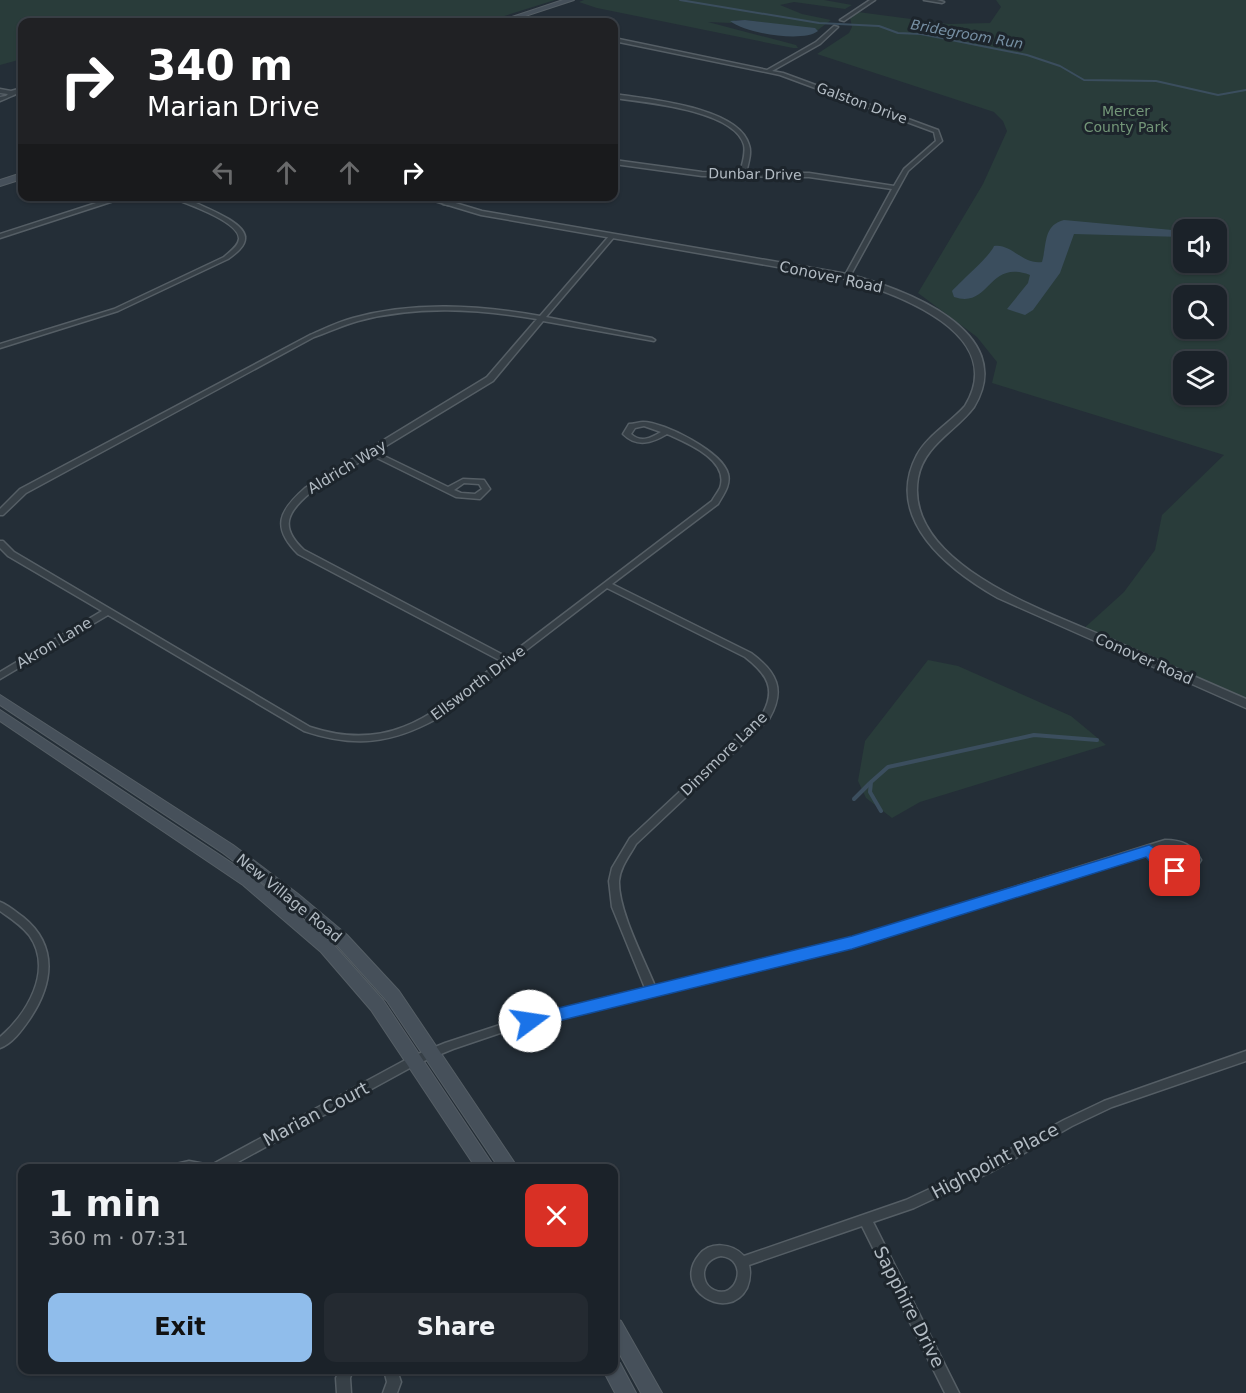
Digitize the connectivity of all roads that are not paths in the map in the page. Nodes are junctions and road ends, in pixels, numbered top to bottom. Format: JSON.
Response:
{"nodes":[{"id":1,"x":570,"y":0,"type":"edge"},
{"id":2,"x":873,"y":0,"type":"edge"},
{"id":3,"x":926,"y":0,"type":"edge"},
{"id":4,"x":942,"y":2,"type":"dead end"},
{"id":5,"x":521,"y":16,"type":"junction"},
{"id":6,"x":514,"y":18,"type":"edge"},
{"id":7,"x":527,"y":18,"type":"edge"},
{"id":8,"x":842,"y":20,"type":"dead end"},
{"id":9,"x":836,"y":27,"type":"dead end"},
{"id":10,"x":618,"y":41,"type":"edge"},
{"id":11,"x":622,"y":42,"type":"junction"},
{"id":12,"x":618,"y":45,"type":"edge"},
{"id":13,"x":768,"y":71,"type":"junction"},
{"id":14,"x":0,"y":91,"type":"edge"},
{"id":15,"x":18,"y":91,"type":"edge"},
{"id":16,"x":11,"y":93,"type":"junction"},
{"id":17,"x":618,"y":97,"type":"edge"},
{"id":18,"x":0,"y":99,"type":"edge"},
{"id":19,"x":618,"y":163,"type":"edge"},
{"id":20,"x":743,"y":175,"type":"junction"},
{"id":21,"x":18,"y":177,"type":"edge"},
{"id":22,"x":0,"y":183,"type":"edge"},
{"id":23,"x":896,"y":188,"type":"junction"},
{"id":24,"x":110,"y":201,"type":"edge"},
{"id":25,"x":186,"y":201,"type":"edge"},
{"id":26,"x":437,"y":201,"type":"edge"},
{"id":27,"x":454,"y":201,"type":"edge"},
{"id":28,"x":189,"y":202,"type":"joint"},
{"id":29,"x":446,"y":204,"type":"junction"},
{"id":30,"x":0,"y":236,"type":"edge"},
{"id":31,"x":612,"y":236,"type":"junction"},
{"id":32,"x":847,"y":277,"type":"junction"},
{"id":33,"x":542,"y":319,"type":"junction"},
{"id":34,"x":652,"y":340,"type":"dead end"},
{"id":35,"x":0,"y":346,"type":"edge"},
{"id":36,"x":666,"y":432,"type":"dead end"},
{"id":37,"x":370,"y":453,"type":"junction"},
{"id":38,"x":448,"y":490,"type":"dead end"},
{"id":39,"x":0,"y":513,"type":"edge"},
{"id":40,"x":0,"y":543,"type":"edge"},
{"id":41,"x":607,"y":585,"type":"junction"},
{"id":42,"x":108,"y":611,"type":"junction"},
{"id":43,"x":508,"y":661,"type":"junction"},
{"id":44,"x":0,"y":676,"type":"edge"},
{"id":45,"x":0,"y":699,"type":"edge"},
{"id":46,"x":1246,"y":704,"type":"edge"},
{"id":47,"x":0,"y":715,"type":"edge"},
{"id":48,"x":1149,"y":850,"type":"dead end"},
{"id":49,"x":0,"y":906,"type":"edge"},
{"id":50,"x":652,"y":991,"type":"junction"},
{"id":51,"x":0,"y":1044,"type":"edge"},
{"id":52,"x":432,"y":1052,"type":"junction"},
{"id":53,"x":1246,"y":1056,"type":"edge"},
{"id":54,"x":416,"y":1060,"type":"junction"},
{"id":55,"x":225,"y":1164,"type":"edge"},
{"id":56,"x":483,"y":1164,"type":"edge"},
{"id":57,"x":506,"y":1164,"type":"edge"},
{"id":58,"x":866,"y":1221,"type":"junction"},
{"id":59,"x":742,"y":1262,"type":"dead end"},
{"id":60,"x":618,"y":1335,"type":"edge"},
{"id":61,"x":345,"y":1374,"type":"edge"},
{"id":62,"x":392,"y":1374,"type":"edge"},
{"id":63,"x":615,"y":1374,"type":"edge"},
{"id":64,"x":344,"y":1393,"type":"edge"},
{"id":65,"x":390,"y":1393,"type":"edge"},
{"id":66,"x":627,"y":1393,"type":"edge"},
{"id":67,"x":652,"y":1393,"type":"edge"},
{"id":68,"x":952,"y":1393,"type":"edge"}],
"edges":[{"from":1,"to":5,"type":"main road"},
{"from":2,"to":8,"type":"street"},
{"from":3,"to":4,"type":"street"},
{"from":5,"to":6,"type":"main road"},
{"from":5,"to":7,"type":"street"},
{"from":9,"to":13,"type":"street"},
{"from":10,"to":11,"type":"street","name":"Galston Drive"},
{"from":11,"to":12,"type":"street"},
{"from":11,"to":13,"type":"street","name":"Galston Drive"},
{"from":13,"to":23,"type":"street","name":"Galston Drive"},
{"from":14,"to":16,"type":"street"},
{"from":15,"to":16,"type":"street"},
{"from":16,"to":18,"type":"street"},
{"from":17,"to":20,"type":"street"},
{"from":19,"to":20,"type":"street","name":"Dunbar Drive"},
{"from":20,"to":23,"type":"street","name":"Dunbar Drive"},
{"from":21,"to":22,"type":"main road"},
{"from":23,"to":32,"type":"street","name":"Galston Drive"},
{"from":24,"to":30,"type":"street"},
{"from":25,"to":28,"type":"street"},
{"from":26,"to":29,"type":"street","name":"Conover Road"},
{"from":27,"to":29,"type":"street"},
{"from":28,"to":35,"type":"street"},
{"from":29,"to":31,"type":"street","name":"Conover Road"},
{"from":31,"to":32,"type":"street","name":"Conover Road"},
{"from":31,"to":33,"type":"street","name":"Aldrich Way"},
{"from":32,"to":46,"type":"street","name":"Conover Road"},
{"from":33,"to":34,"type":"street"},
{"from":33,"to":37,"type":"street","name":"Aldrich Way"},
{"from":33,"to":39,"type":"street"},
{"from":36,"to":41,"type":"street","name":"Ellsworth Drive"},
{"from":37,"to":38,"type":"street"},
{"from":37,"to":43,"type":"street","name":"Aldrich Way"},
{"from":40,"to":42,"type":"street","name":"Ellsworth Drive"},
{"from":41,"to":43,"type":"street","name":"Ellsworth Drive"},
{"from":41,"to":50,"type":"street","name":"Dinsmore Lane"},
{"from":42,"to":43,"type":"street","name":"Ellsworth Drive"},
{"from":42,"to":44,"type":"street","name":"Akron Lane"},
{"from":45,"to":52,"type":"main road","name":"New Village Road"},
{"from":47,"to":54,"type":"main road","name":"New Village Road"},
{"from":48,"to":50,"type":"street","name":"Marian Court"},
{"from":49,"to":51,"type":"street"},
{"from":50,"to":52,"type":"street","name":"Marian Court"},
{"from":52,"to":54,"type":"street","name":"Marian Court"},
{"from":52,"to":57,"type":"main road","name":"New Village Road"},
{"from":53,"to":58,"type":"street","name":"Highpoint Place"},
{"from":54,"to":55,"type":"street","name":"Marian Court"},
{"from":54,"to":56,"type":"main road","name":"New Village Road"},
{"from":58,"to":59,"type":"street","name":"Highpoint Place"},
{"from":58,"to":68,"type":"street","name":"Sapphire Drive"},
{"from":60,"to":67,"type":"main road"},
{"from":61,"to":64,"type":"street"},
{"from":62,"to":65,"type":"street"},
{"from":63,"to":66,"type":"main road"}]}
